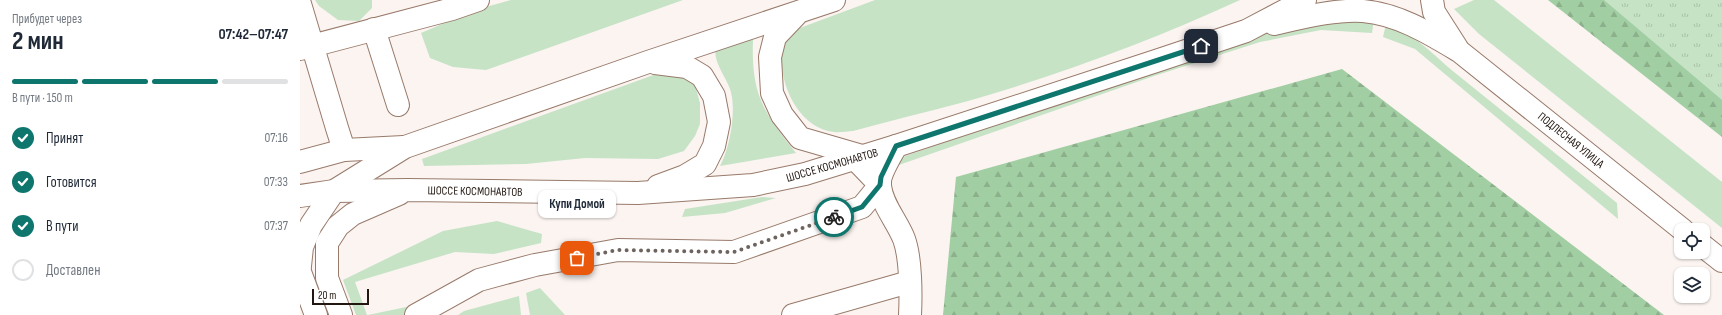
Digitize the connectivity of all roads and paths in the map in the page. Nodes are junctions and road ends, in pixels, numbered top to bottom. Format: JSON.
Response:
{"nodes":[{"id":1,"x":478,"y":0,"type":"edge"},
{"id":2,"x":834,"y":0,"type":"edge"},
{"id":3,"x":1305,"y":0,"type":"edge"},
{"id":4,"x":1432,"y":0,"type":"edge"},
{"id":5,"x":300,"y":4,"type":"edge"},
{"id":6,"x":450,"y":4,"type":"edge"},
{"id":7,"x":798,"y":13,"type":"junction"},
{"id":8,"x":374,"y":29,"type":"junction"},
{"id":9,"x":1246,"y":31,"type":"junction"},
{"id":10,"x":306,"y":47,"type":"edge"},
{"id":11,"x":1459,"y":51,"type":"junction"},
{"id":12,"x":648,"y":62,"type":"junction"},
{"id":13,"x":398,"y":105,"type":"dead end"},
{"id":14,"x":896,"y":146,"type":"junction"},
{"id":15,"x":405,"y":147,"type":"junction"},
{"id":16,"x":344,"y":150,"type":"junction"},
{"id":17,"x":859,"y":157,"type":"junction"},
{"id":18,"x":300,"y":162,"type":"edge"},
{"id":19,"x":880,"y":185,"type":"junction"},
{"id":20,"x":408,"y":190,"type":"junction"},
{"id":21,"x":334,"y":191,"type":"junction"},
{"id":22,"x":638,"y":193,"type":"junction"},
{"id":23,"x":300,"y":196,"type":"edge"},
{"id":24,"x":1674,"y":223,"type":"edge"},
{"id":25,"x":1710,"y":252,"type":"edge"},
{"id":26,"x":1722,"y":261,"type":"edge"},
{"id":27,"x":300,"y":266,"type":"edge"},
{"id":28,"x":300,"y":272,"type":"edge"},
{"id":29,"x":909,"y":282,"type":"junction"},
{"id":30,"x":316,"y":315,"type":"edge"},
{"id":31,"x":341,"y":315,"type":"edge"},
{"id":32,"x":416,"y":315,"type":"edge"},
{"id":33,"x":793,"y":315,"type":"edge"},
{"id":34,"x":910,"y":315,"type":"edge"}],
"edges":[{"from":1,"to":6,"type":"main road"},
{"from":2,"to":7,"type":"main road","name":"ШОССЕ КОСМОНАВТОВ"},
{"from":3,"to":9,"type":"main road","name":"ШОССЕ КОСМОНАВТОВ"},
{"from":4,"to":11,"type":"main road"},
{"from":5,"to":10,"type":"main road"},
{"from":6,"to":8,"type":"main road"},
{"from":7,"to":12,"type":"main road","name":"ШОССЕ КОСМОНАВТОВ"},
{"from":7,"to":17,"type":"main road"},
{"from":8,"to":10,"type":"main road"},
{"from":8,"to":13,"type":"main road"},
{"from":9,"to":11,"type":"main road"},
{"from":9,"to":14,"type":"main road","name":"ШОССЕ КОСМОНАВТОВ"},
{"from":10,"to":16,"type":"main road"},
{"from":11,"to":24,"type":"main road","name":"ПОДЛЕСНАЯ УЛИЦА"},
{"from":12,"to":15,"type":"main road","name":"ШОССЕ КОСМОНАВТОВ"},
{"from":12,"to":22,"type":"main road"},
{"from":14,"to":17,"type":"main road","name":"ШОССЕ КОСМОНАВТОВ"},
{"from":14,"to":19,"type":"main road"},
{"from":15,"to":16,"type":"main road","name":"ШОССЕ КОСМОНАВТОВ"},
{"from":15,"to":21,"type":"main road","name":"ШОССЕ КОСМОНАВТОВ"},
{"from":16,"to":18,"type":"main road","name":"ШОССЕ КОСМОНАВТОВ"},
{"from":17,"to":19,"type":"main road"},
{"from":17,"to":22,"type":"main road","name":"ШОССЕ КОСМОНАВТОВ"},
{"from":19,"to":29,"type":"main road"},
{"from":19,"to":32,"type":"main road"},
{"from":20,"to":21,"type":"main road","name":"ШОССЕ КОСМОНАВТОВ"},
{"from":20,"to":22,"type":"main road","name":"ШОССЕ КОСМОНАВТОВ"},
{"from":20,"to":31,"type":"main road"},
{"from":21,"to":23,"type":"main road","name":"ШОССЕ КОСМОНАВТОВ"},
{"from":21,"to":27,"type":"main road"},
{"from":25,"to":26,"type":"main road"},
{"from":28,"to":30,"type":"main road"},
{"from":29,"to":33,"type":"main road"},
{"from":29,"to":34,"type":"main road"}]}
